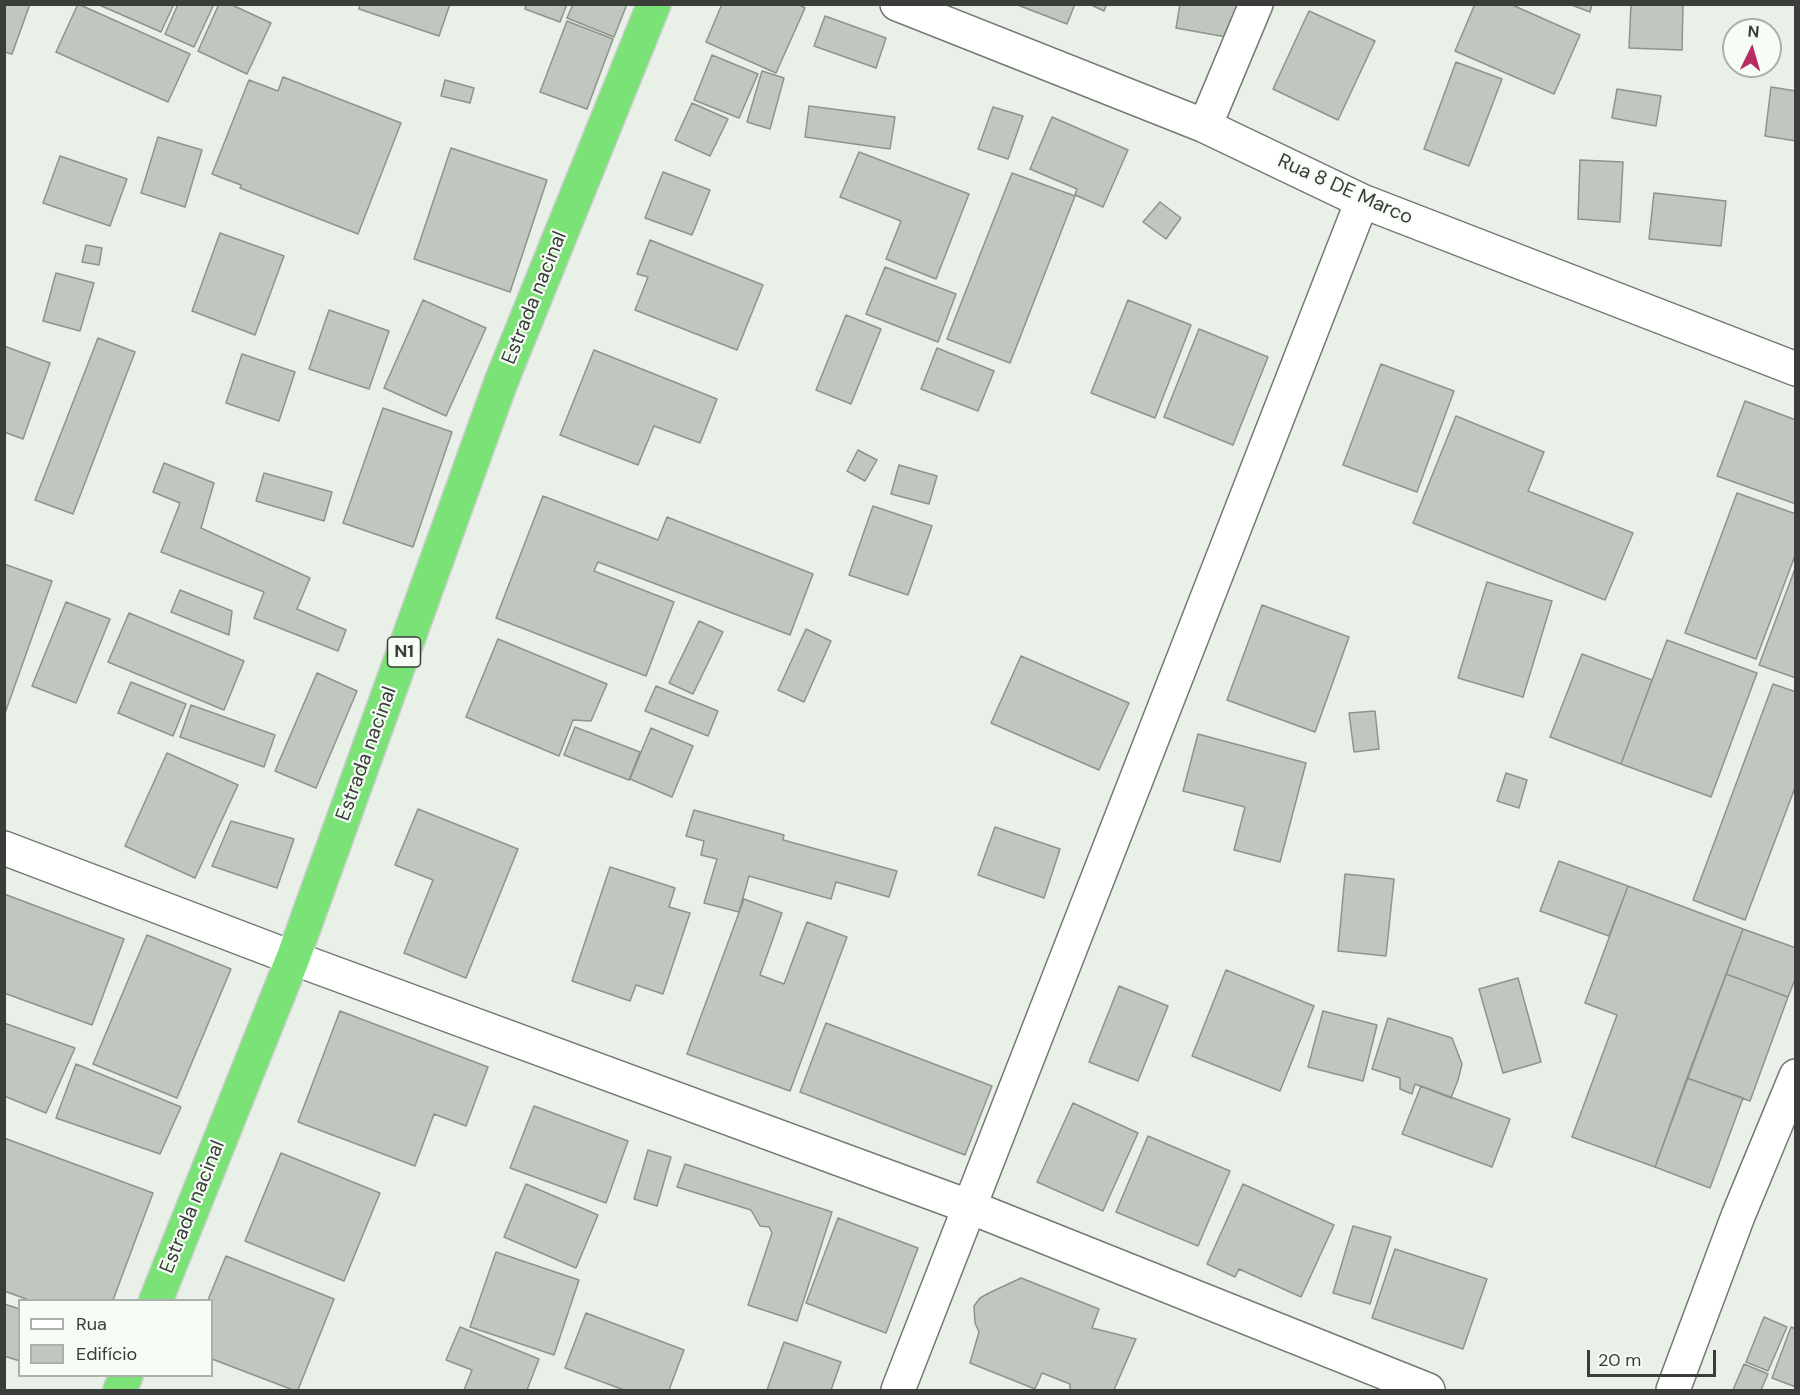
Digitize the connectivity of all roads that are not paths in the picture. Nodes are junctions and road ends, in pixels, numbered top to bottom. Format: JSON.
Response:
{"nodes":[{"id":1,"x":654,"y":4,"type":"edge"},
{"id":2,"x":897,"y":4,"type":"edge"},
{"id":3,"x":1256,"y":4,"type":"edge"},
{"id":4,"x":1205,"y":126,"type":"junction"},
{"id":5,"x":1362,"y":201,"type":"junction"},
{"id":6,"x":1796,"y":369,"type":"edge"},
{"id":7,"x":4,"y":848,"type":"edge"},
{"id":8,"x":293,"y":958,"type":"junction"},
{"id":9,"x":1796,"y":1076,"type":"edge"},
{"id":10,"x":969,"y":1207,"type":"junction"},
{"id":11,"x":156,"y":1299,"type":"edge"},
{"id":12,"x":898,"y":1390,"type":"edge"},
{"id":13,"x":1428,"y":1390,"type":"edge"},
{"id":14,"x":1673,"y":1390,"type":"edge"}],
"edges":[{"from":1,"to":8,"type":"highway","name":"Estrada nacinal","number":"N1"},
{"from":2,"to":4,"type":"street","name":"Rua 8 DE Marco"},
{"from":3,"to":4,"type":"street"},
{"from":4,"to":5,"type":"street","name":"Rua 8 DE Marco"},
{"from":5,"to":6,"type":"street","name":"Rua 8 DE Marco"},
{"from":5,"to":10,"type":"street"},
{"from":7,"to":8,"type":"street"},
{"from":8,"to":10,"type":"street"},
{"from":8,"to":11,"type":"highway","name":"Estrada nacinal","number":"N1"},
{"from":9,"to":14,"type":"street"},
{"from":10,"to":12,"type":"street"},
{"from":10,"to":13,"type":"street"}]}
